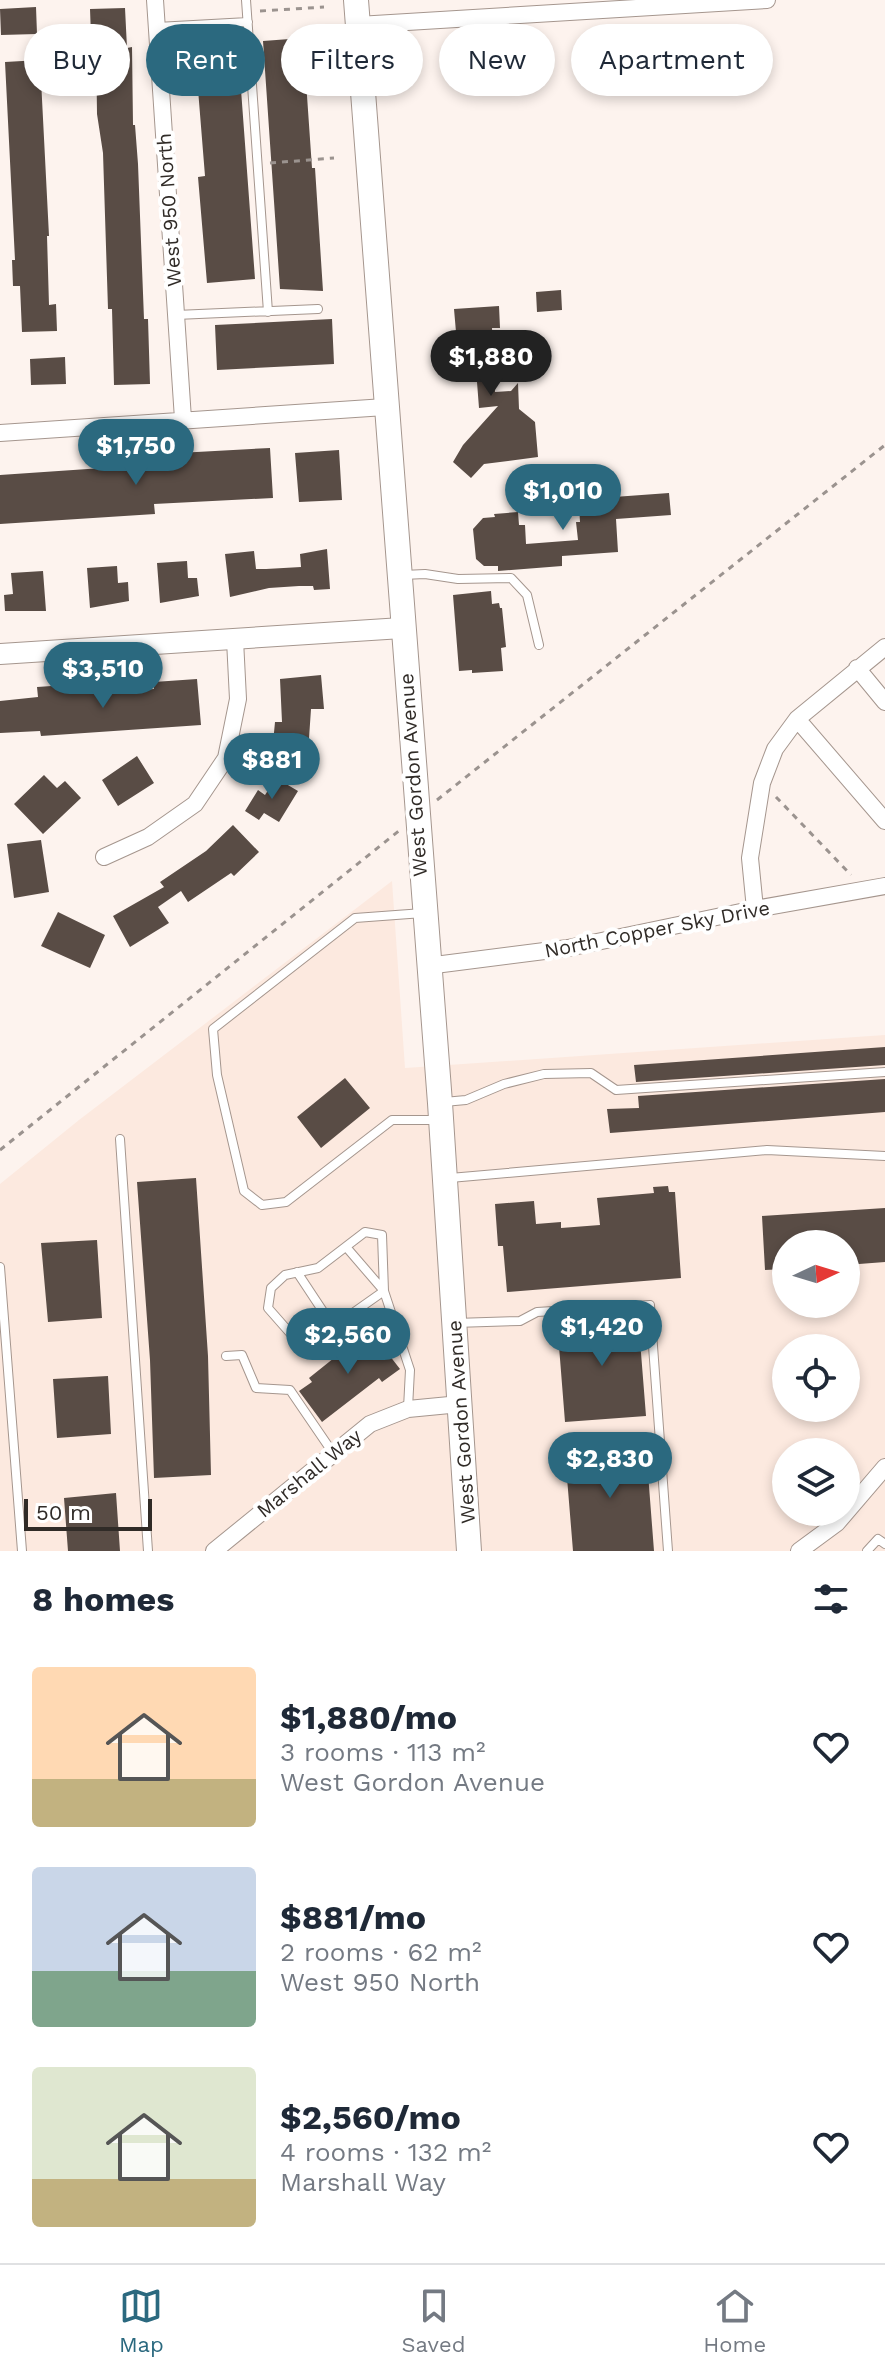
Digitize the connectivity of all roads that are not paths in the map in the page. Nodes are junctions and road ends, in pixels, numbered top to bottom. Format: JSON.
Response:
{"nodes":[{"id":1,"x":155,"y":0,"type":"edge"},
{"id":2,"x":246,"y":0,"type":"edge"},
{"id":3,"x":356,"y":0,"type":"edge"},
{"id":4,"x":767,"y":0,"type":"edge"},
{"id":5,"x":248,"y":22,"type":"junction"},
{"id":6,"x":157,"y":24,"type":"edge"},
{"id":7,"x":212,"y":24,"type":"edge"},
{"id":8,"x":358,"y":24,"type":"edge"},
{"id":9,"x":374,"y":24,"type":"edge"},
{"id":10,"x":161,"y":96,"type":"edge"},
{"id":11,"x":363,"y":96,"type":"edge"},
{"id":12,"x":318,"y":309,"type":"dead end"},
{"id":13,"x":268,"y":312,"type":"junction"},
{"id":14,"x":175,"y":315,"type":"junction"},
{"id":15,"x":385,"y":407,"type":"junction"},
{"id":16,"x":183,"y":419,"type":"junction"},
{"id":17,"x":0,"y":433,"type":"edge"},
{"id":18,"x":398,"y":576,"type":"junction"},
{"id":19,"x":402,"y":628,"type":"junction"},
{"id":20,"x":235,"y":640,"type":"junction"},
{"id":21,"x":539,"y":645,"type":"dead end"},
{"id":22,"x":885,"y":647,"type":"edge"},
{"id":23,"x":0,"y":654,"type":"edge"},
{"id":24,"x":857,"y":668,"type":"junction"},
{"id":25,"x":885,"y":702,"type":"edge"},
{"id":26,"x":797,"y":719,"type":"junction"},
{"id":27,"x":885,"y":821,"type":"edge"},
{"id":28,"x":104,"y":857,"type":"dead end"},
{"id":29,"x":885,"y":886,"type":"edge"},
{"id":30,"x":755,"y":909,"type":"junction"},
{"id":31,"x":424,"y":913,"type":"junction"},
{"id":32,"x":427,"y":966,"type":"junction"},
{"id":33,"x":885,"y":1072,"type":"edge"},
{"id":34,"x":440,"y":1111,"type":"junction"},
{"id":35,"x":120,"y":1139,"type":"dead end"},
{"id":36,"x":885,"y":1156,"type":"edge"},
{"id":37,"x":445,"y":1179,"type":"junction"},
{"id":38,"x":347,"y":1248,"type":"junction"},
{"id":39,"x":0,"y":1267,"type":"edge"},
{"id":40,"x":297,"y":1272,"type":"junction"},
{"id":41,"x":384,"y":1291,"type":"junction"},
{"id":42,"x":454,"y":1323,"type":"junction"},
{"id":43,"x":332,"y":1325,"type":"junction"},
{"id":44,"x":226,"y":1356,"type":"dead end"},
{"id":45,"x":460,"y":1404,"type":"junction"},
{"id":46,"x":408,"y":1409,"type":"junction"},
{"id":47,"x":333,"y":1454,"type":"junction"},
{"id":48,"x":885,"y":1467,"type":"edge"},
{"id":49,"x":885,"y":1544,"type":"edge"},
{"id":50,"x":22,"y":1551,"type":"edge"},
{"id":51,"x":148,"y":1551,"type":"edge"},
{"id":52,"x":214,"y":1551,"type":"edge"},
{"id":53,"x":469,"y":1551,"type":"edge"},
{"id":54,"x":668,"y":1551,"type":"edge"},
{"id":55,"x":799,"y":1551,"type":"edge"},
{"id":56,"x":867,"y":1551,"type":"edge"}],
"edges":[{"from":1,"to":6,"type":"street","name":"West 950 North"},
{"from":2,"to":5,"type":"lane"},
{"from":3,"to":8,"type":"main road","name":"West Gordon Avenue"},
{"from":4,"to":9,"type":"street"},
{"from":5,"to":7,"type":"lane"},
{"from":5,"to":13,"type":"lane"},
{"from":10,"to":14,"type":"street","name":"West 950 North"},
{"from":11,"to":15,"type":"main road","name":"West Gordon Avenue"},
{"from":12,"to":13,"type":"lane"},
{"from":13,"to":14,"type":"lane"},
{"from":14,"to":16,"type":"street","name":"West 950 North"},
{"from":15,"to":16,"type":"street"},
{"from":15,"to":18,"type":"main road","name":"West Gordon Avenue"},
{"from":16,"to":17,"type":"street"},
{"from":18,"to":19,"type":"main road","name":"West Gordon Avenue"},
{"from":18,"to":21,"type":"lane"},
{"from":19,"to":20,"type":"street"},
{"from":19,"to":31,"type":"main road","name":"West Gordon Avenue"},
{"from":20,"to":23,"type":"street"},
{"from":20,"to":28,"type":"street"},
{"from":22,"to":24,"type":"street"},
{"from":24,"to":25,"type":"street"},
{"from":24,"to":26,"type":"street"},
{"from":26,"to":27,"type":"street"},
{"from":26,"to":30,"type":"street"},
{"from":29,"to":30,"type":"street","name":"North Copper Sky Drive"},
{"from":30,"to":32,"type":"street","name":"North Copper Sky Drive"},
{"from":31,"to":32,"type":"main road","name":"West Gordon Avenue"},
{"from":31,"to":34,"type":"lane"},
{"from":32,"to":34,"type":"main road","name":"West Gordon Avenue"},
{"from":33,"to":34,"type":"lane"},
{"from":34,"to":37,"type":"main road","name":"West Gordon Avenue"},
{"from":35,"to":51,"type":"lane"},
{"from":36,"to":37,"type":"lane"},
{"from":37,"to":42,"type":"main road","name":"West Gordon Avenue"},
{"from":38,"to":40,"type":"lane"},
{"from":38,"to":41,"type":"lane"},
{"from":38,"to":41,"type":"lane"},
{"from":39,"to":50,"type":"lane"},
{"from":40,"to":43,"type":"lane"},
{"from":40,"to":43,"type":"lane"},
{"from":41,"to":43,"type":"lane"},
{"from":41,"to":46,"type":"lane"},
{"from":42,"to":45,"type":"main road","name":"West Gordon Avenue"},
{"from":42,"to":54,"type":"lane"},
{"from":44,"to":47,"type":"lane"},
{"from":45,"to":46,"type":"street","name":"Marshall Way"},
{"from":45,"to":53,"type":"main road","name":"West Gordon Avenue"},
{"from":46,"to":47,"type":"street","name":"Marshall Way"},
{"from":47,"to":52,"type":"street","name":"Marshall Way"},
{"from":48,"to":55,"type":"street"},
{"from":49,"to":56,"type":"lane"}]}
